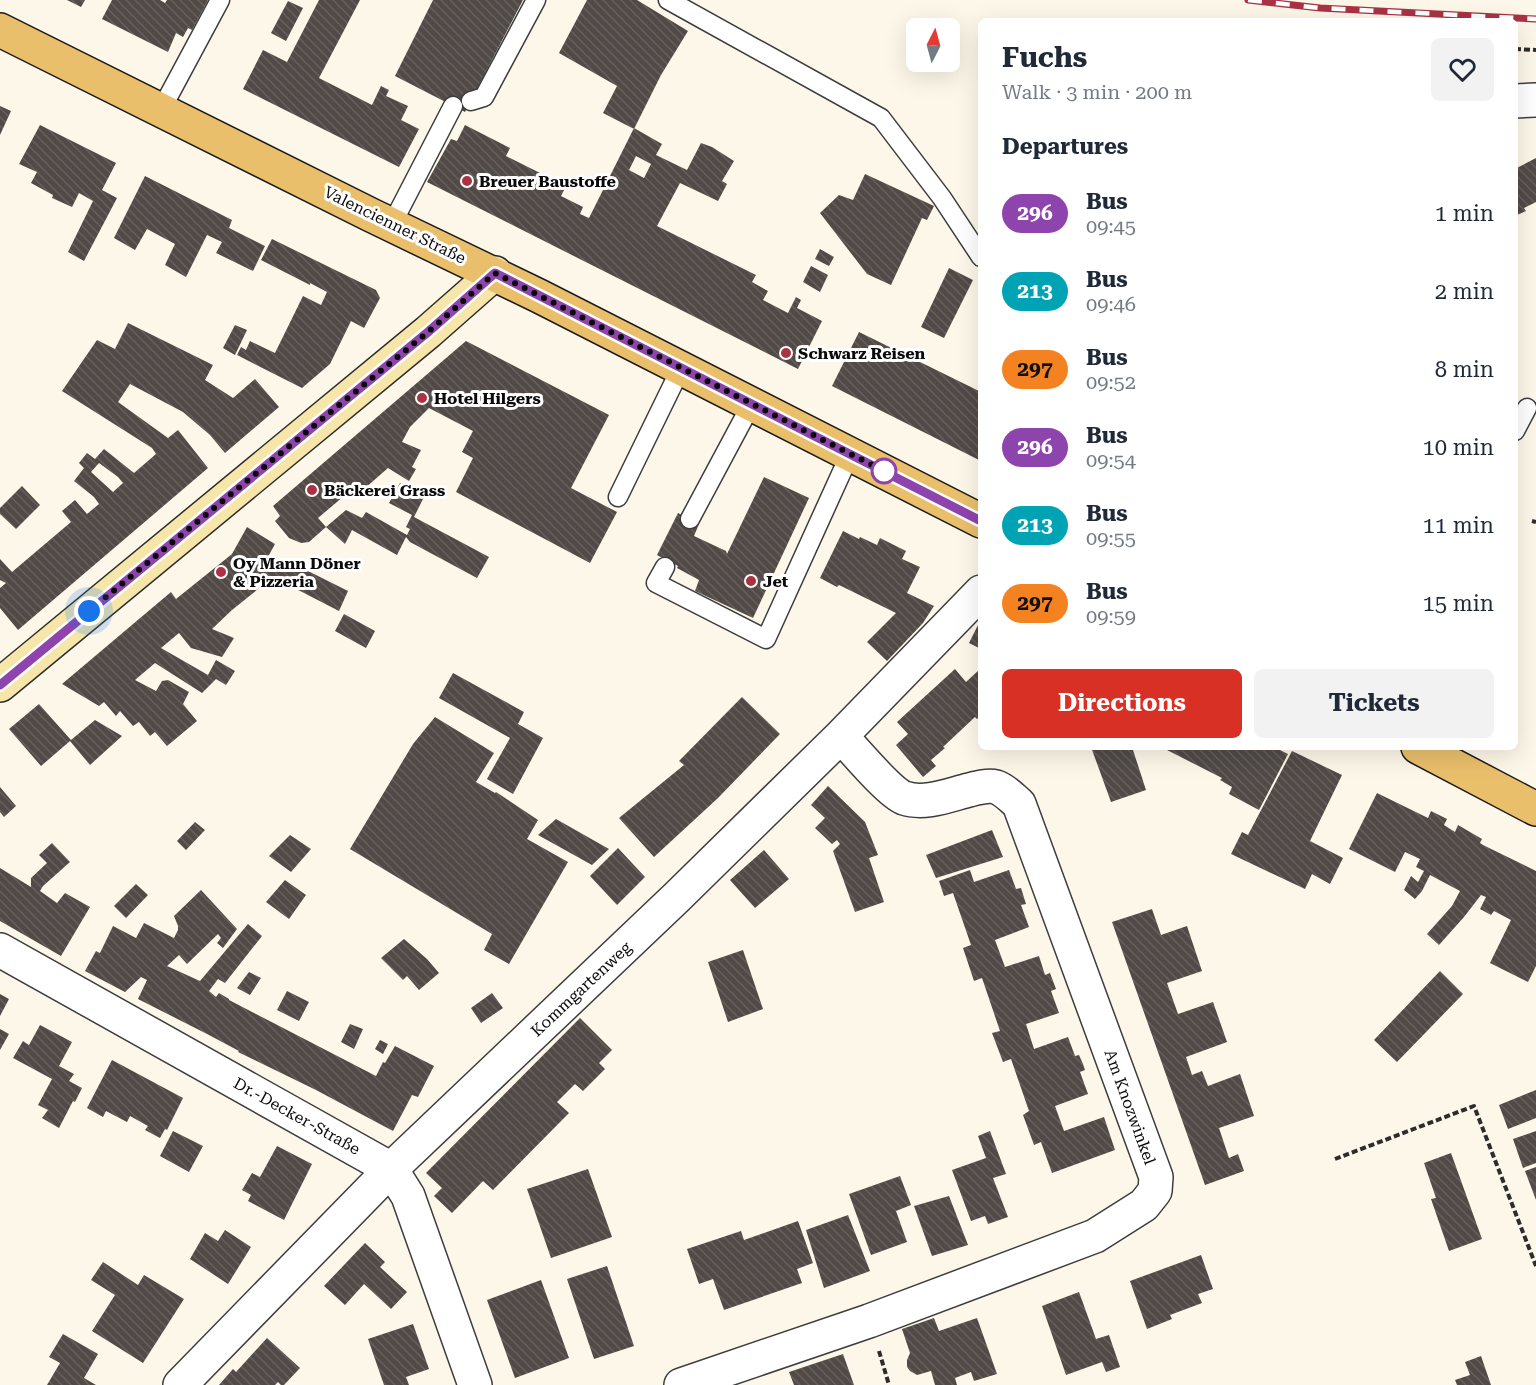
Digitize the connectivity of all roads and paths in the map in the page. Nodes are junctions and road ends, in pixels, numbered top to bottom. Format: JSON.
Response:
{"nodes":[{"id":1,"x":220,"y":0,"type":"edge"},
{"id":2,"x":536,"y":0,"type":"edge"},
{"id":3,"x":668,"y":0,"type":"edge"},
{"id":4,"x":0,"y":30,"type":"edge"},
{"id":5,"x":1518,"y":49,"type":"edge"},
{"id":6,"x":1536,"y":50,"type":"edge"},
{"id":7,"x":1536,"y":100,"type":"edge"},
{"id":8,"x":1518,"y":101,"type":"edge"},
{"id":9,"x":161,"y":110,"type":"junction"},
{"id":10,"x":392,"y":224,"type":"junction"},
{"id":11,"x":978,"y":252,"type":"edge"},
{"id":12,"x":495,"y":273,"type":"junction"},
{"id":13,"x":681,"y":368,"type":"junction"},
{"id":14,"x":752,"y":404,"type":"junction"},
{"id":15,"x":1527,"y":408,"type":"dead end"},
{"id":16,"x":1518,"y":424,"type":"edge"},
{"id":17,"x":850,"y":454,"type":"junction"},
{"id":18,"x":618,"y":497,"type":"dead end"},
{"id":19,"x":690,"y":519,"type":"dead end"},
{"id":20,"x":978,"y":519,"type":"edge"},
{"id":21,"x":665,"y":567,"type":"dead end"},
{"id":22,"x":978,"y":595,"type":"edge"},
{"id":23,"x":0,"y":685,"type":"edge"},
{"id":24,"x":841,"y":736,"type":"junction"},
{"id":25,"x":1424,"y":750,"type":"edge"},
{"id":26,"x":1536,"y":809,"type":"edge"},
{"id":27,"x":0,"y":950,"type":"edge"},
{"id":28,"x":1335,"y":1159,"type":"dead end"},
{"id":29,"x":391,"y":1169,"type":"junction"},
{"id":30,"x":1536,"y":1266,"type":"edge"},
{"id":31,"x":180,"y":1385,"type":"edge"},
{"id":32,"x":475,"y":1385,"type":"edge"},
{"id":33,"x":681,"y":1385,"type":"edge"}],
"edges":[{"from":1,"to":9,"type":"lane"},
{"from":2,"to":10,"type":"lane"},
{"from":3,"to":11,"type":"lane"},
{"from":4,"to":9,"type":"main road","name":"Valencienner Straße"},
{"from":5,"to":6,"type":"path"},
{"from":7,"to":8,"type":"street"},
{"from":9,"to":10,"type":"main road","name":"Valencienner Straße"},
{"from":10,"to":12,"type":"main road","name":"Valencienner Straße"},
{"from":12,"to":13,"type":"main road","name":"Valencienner Straße"},
{"from":12,"to":23,"type":"main road"},
{"from":13,"to":14,"type":"main road","name":"Valencienner Straße"},
{"from":13,"to":18,"type":"lane"},
{"from":14,"to":17,"type":"main road","name":"Valencienner Straße"},
{"from":14,"to":19,"type":"lane"},
{"from":15,"to":16,"type":"lane"},
{"from":17,"to":20,"type":"main road","name":"Valencienner Straße"},
{"from":17,"to":21,"type":"lane"},
{"from":22,"to":24,"type":"street","name":"Kommgartenweg"},
{"from":24,"to":29,"type":"street","name":"Kommgartenweg"},
{"from":24,"to":33,"type":"street","name":"Am Knozwinkel"},
{"from":25,"to":26,"type":"main road"},
{"from":27,"to":29,"type":"street","name":"Dr.-Decker-Straße"},
{"from":28,"to":30,"type":"path"},
{"from":29,"to":31,"type":"street","name":"Kommgartenweg"},
{"from":29,"to":32,"type":"street","name":"Dr.-Decker-Straße"}]}
